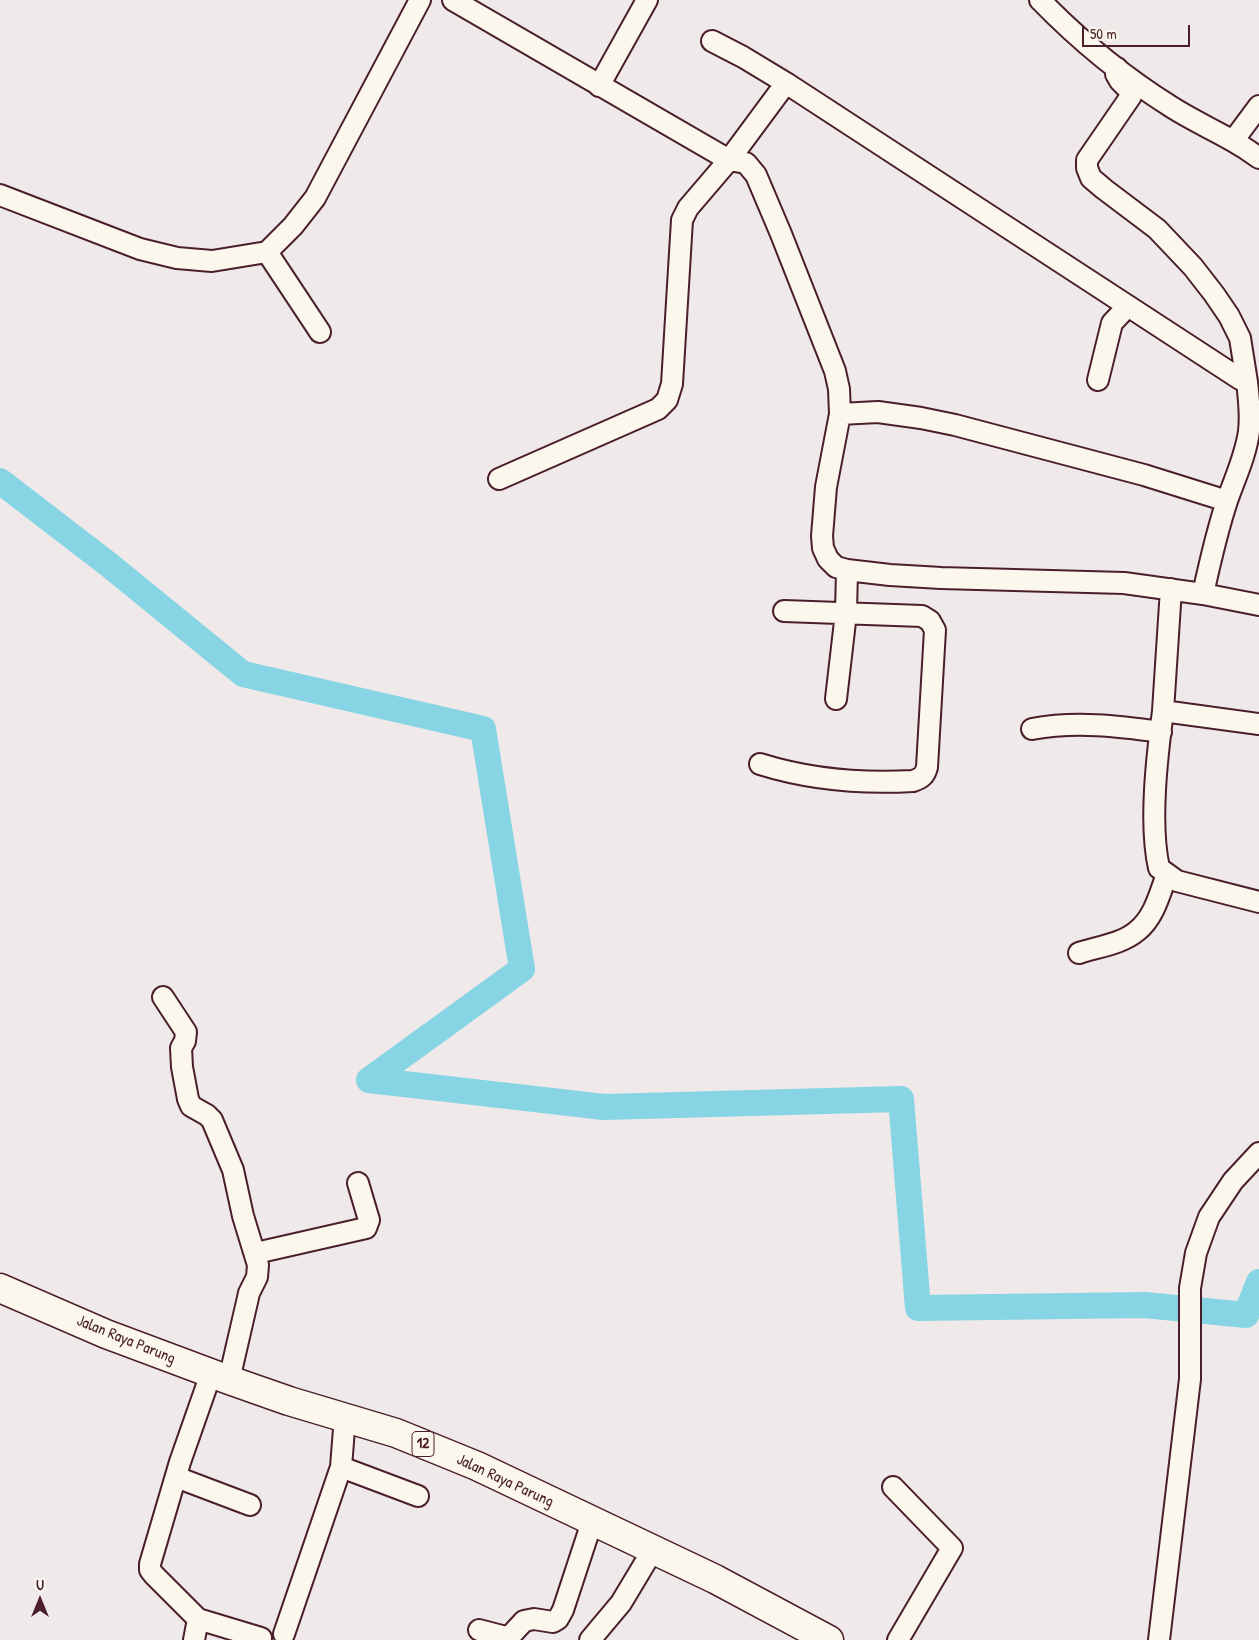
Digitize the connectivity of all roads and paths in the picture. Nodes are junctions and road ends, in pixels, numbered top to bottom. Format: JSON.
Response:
{"nodes":[{"id":1,"x":420,"y":0,"type":"edge"},
{"id":2,"x":453,"y":0,"type":"edge"},
{"id":3,"x":647,"y":0,"type":"edge"},
{"id":4,"x":1040,"y":0,"type":"edge"},
{"id":5,"x":712,"y":41,"type":"dead end"},
{"id":6,"x":1117,"y":68,"type":"junction"},
{"id":7,"x":786,"y":82,"type":"junction"},
{"id":8,"x":599,"y":86,"type":"junction"},
{"id":9,"x":1259,"y":106,"type":"edge"},
{"id":10,"x":1233,"y":141,"type":"junction"},
{"id":11,"x":1259,"y":158,"type":"edge"},
{"id":12,"x":729,"y":160,"type":"junction"},
{"id":13,"x":0,"y":195,"type":"edge"},
{"id":14,"x":267,"y":252,"type":"junction"},
{"id":15,"x":1128,"y":306,"type":"junction"},
{"id":16,"x":320,"y":332,"type":"dead end"},
{"id":17,"x":1098,"y":380,"type":"dead end"},
{"id":18,"x":1247,"y":382,"type":"junction"},
{"id":19,"x":840,"y":414,"type":"junction"},
{"id":20,"x":498,"y":479,"type":"dead end"},
{"id":21,"x":1227,"y":501,"type":"junction"},
{"id":22,"x":847,"y":570,"type":"junction"},
{"id":23,"x":1171,"y":589,"type":"junction"},
{"id":24,"x":1204,"y":594,"type":"junction"},
{"id":25,"x":1259,"y":605,"type":"edge"},
{"id":26,"x":784,"y":611,"type":"dead end"},
{"id":27,"x":846,"y":613,"type":"junction"},
{"id":28,"x":836,"y":699,"type":"dead end"},
{"id":29,"x":1164,"y":711,"type":"junction"},
{"id":30,"x":1259,"y":724,"type":"edge"},
{"id":31,"x":1032,"y":729,"type":"dead end"},
{"id":32,"x":1161,"y":732,"type":"junction"},
{"id":33,"x":760,"y":764,"type":"dead end"},
{"id":34,"x":1167,"y":874,"type":"junction"},
{"id":35,"x":1259,"y":902,"type":"edge"},
{"id":36,"x":1079,"y":953,"type":"dead end"},
{"id":37,"x":162,"y":997,"type":"dead end"},
{"id":38,"x":1259,"y":1153,"type":"edge"},
{"id":39,"x":358,"y":1183,"type":"dead end"},
{"id":40,"x":256,"y":1253,"type":"junction"},
{"id":41,"x":0,"y":1288,"type":"edge"},
{"id":42,"x":0,"y":1302,"type":"edge"},
{"id":43,"x":218,"y":1382,"type":"junction"},
{"id":44,"x":344,"y":1429,"type":"junction"},
{"id":45,"x":341,"y":1466,"type":"junction"},
{"id":46,"x":176,"y":1477,"type":"junction"},
{"id":47,"x":893,"y":1487,"type":"dead end"},
{"id":48,"x":418,"y":1496,"type":"dead end"},
{"id":49,"x":250,"y":1505,"type":"dead end"},
{"id":50,"x":591,"y":1528,"type":"junction"},
{"id":51,"x":648,"y":1558,"type":"junction"},
{"id":52,"x":198,"y":1619,"type":"junction"},
{"id":53,"x":479,"y":1630,"type":"dead end"},
{"id":54,"x":284,"y":1634,"type":"dead end"},
{"id":55,"x":597,"y":1637,"type":"edge"},
{"id":56,"x":262,"y":1638,"type":"dead end"},
{"id":57,"x":194,"y":1640,"type":"edge"},
{"id":58,"x":799,"y":1640,"type":"edge"},
{"id":59,"x":829,"y":1640,"type":"edge"},
{"id":60,"x":898,"y":1640,"type":"edge"},
{"id":61,"x":1159,"y":1640,"type":"edge"}],
"edges":[{"from":1,"to":14,"type":"street"},
{"from":2,"to":8,"type":"street"},
{"from":3,"to":8,"type":"street"},
{"from":4,"to":6,"type":"street"},
{"from":5,"to":7,"type":"street"},
{"from":6,"to":10,"type":"street"},
{"from":6,"to":18,"type":"street"},
{"from":7,"to":12,"type":"street"},
{"from":7,"to":15,"type":"street"},
{"from":8,"to":12,"type":"street"},
{"from":9,"to":10,"type":"street"},
{"from":10,"to":11,"type":"street"},
{"from":12,"to":19,"type":"street"},
{"from":12,"to":20,"type":"street"},
{"from":13,"to":14,"type":"street"},
{"from":14,"to":16,"type":"street"},
{"from":15,"to":17,"type":"street"},
{"from":15,"to":18,"type":"street"},
{"from":18,"to":21,"type":"street"},
{"from":19,"to":21,"type":"street"},
{"from":19,"to":22,"type":"street"},
{"from":21,"to":24,"type":"street"},
{"from":22,"to":23,"type":"street"},
{"from":22,"to":27,"type":"street"},
{"from":23,"to":24,"type":"street"},
{"from":23,"to":29,"type":"street"},
{"from":24,"to":25,"type":"street"},
{"from":26,"to":27,"type":"street"},
{"from":27,"to":28,"type":"street"},
{"from":27,"to":33,"type":"street"},
{"from":29,"to":30,"type":"street"},
{"from":29,"to":32,"type":"street"},
{"from":31,"to":32,"type":"street"},
{"from":32,"to":34,"type":"street"},
{"from":34,"to":35,"type":"street"},
{"from":34,"to":36,"type":"street"},
{"from":37,"to":40,"type":"street"},
{"from":38,"to":61,"type":"street"},
{"from":39,"to":40,"type":"street"},
{"from":40,"to":43,"type":"street"},
{"from":41,"to":43,"type":"highway","name":"Jalan Raya Parung","number":"12"},
{"from":42,"to":43,"type":"highway","name":"Jalan Raya Parung","number":"12"},
{"from":43,"to":44,"type":"highway","name":"Jalan Raya Parung","number":"12"},
{"from":43,"to":46,"type":"street"},
{"from":43,"to":50,"type":"highway","name":"Jalan Raya Parung","number":"12"},
{"from":44,"to":45,"type":"street"},
{"from":44,"to":50,"type":"highway","name":"Jalan Raya Parung","number":"12"},
{"from":45,"to":48,"type":"street"},
{"from":45,"to":54,"type":"street"},
{"from":46,"to":49,"type":"street"},
{"from":46,"to":52,"type":"street"},
{"from":47,"to":60,"type":"street"},
{"from":50,"to":51,"type":"highway","name":"Jalan Raya Parung","number":"12"},
{"from":50,"to":53,"type":"street"},
{"from":50,"to":59,"type":"highway","name":"Jalan Raya Parung","number":"12"},
{"from":51,"to":55,"type":"street"},
{"from":51,"to":58,"type":"highway","name":"Jalan Raya Parung","number":"12"},
{"from":52,"to":56,"type":"street"},
{"from":52,"to":57,"type":"street"}]}
